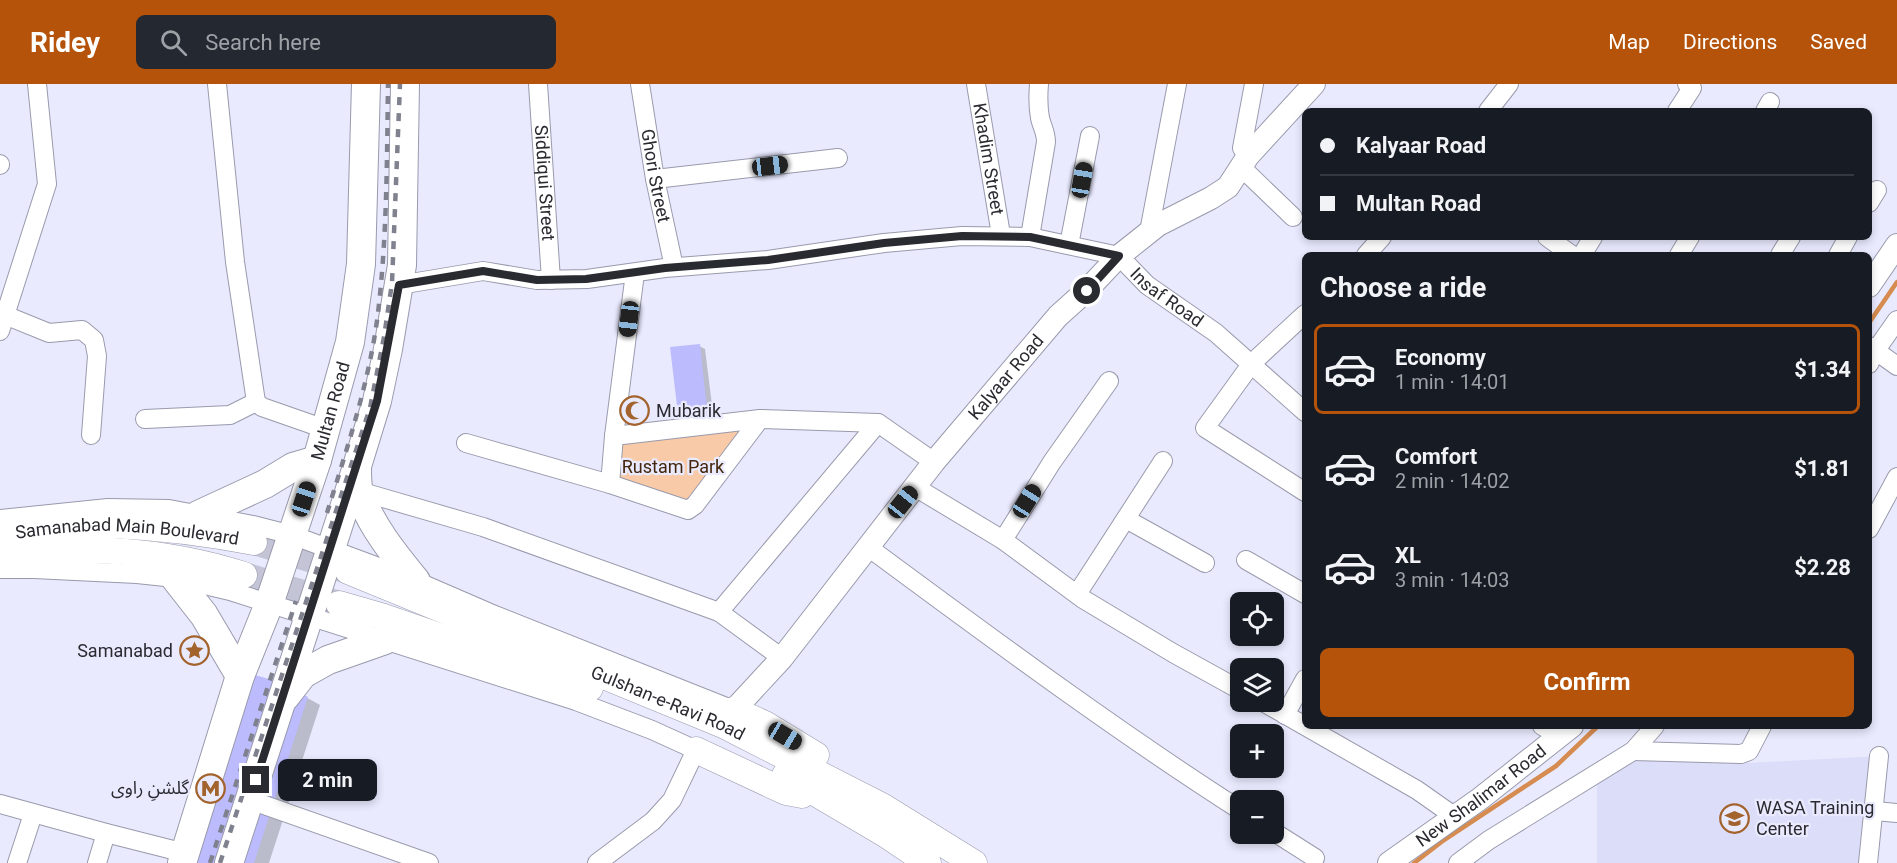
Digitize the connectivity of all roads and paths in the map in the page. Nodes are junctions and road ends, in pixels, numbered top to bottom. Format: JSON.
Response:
{"nodes":[{"id":1,"x":37,"y":84,"type":"edge"},
{"id":2,"x":217,"y":84,"type":"edge"},
{"id":3,"x":366,"y":84,"type":"edge"},
{"id":4,"x":405,"y":84,"type":"edge"},
{"id":5,"x":538,"y":84,"type":"edge"},
{"id":6,"x":640,"y":84,"type":"edge"},
{"id":7,"x":976,"y":84,"type":"edge"},
{"id":8,"x":1039,"y":84,"type":"edge"},
{"id":9,"x":1177,"y":84,"type":"edge"},
{"id":10,"x":1254,"y":84,"type":"edge"},
{"id":11,"x":1314,"y":84,"type":"edge"},
{"id":12,"x":1509,"y":84,"type":"edge"},
{"id":13,"x":1686,"y":84,"type":"edge"},
{"id":14,"x":1490,"y":108,"type":"edge"},
{"id":15,"x":1679,"y":108,"type":"edge"},
{"id":16,"x":1090,"y":136,"type":"dead end"},
{"id":17,"x":838,"y":158,"type":"dead end"},
{"id":18,"x":1245,"y":162,"type":"junction"},
{"id":19,"x":656,"y":179,"type":"junction"},
{"id":20,"x":1293,"y":217,"type":"dead end"},
{"id":21,"x":1149,"y":232,"type":"junction"},
{"id":22,"x":1001,"y":235,"type":"junction"},
{"id":23,"x":1030,"y":237,"type":"junction"},
{"id":24,"x":1379,"y":240,"type":"edge"},
{"id":25,"x":1550,"y":240,"type":"edge"},
{"id":26,"x":1069,"y":245,"type":"junction"},
{"id":27,"x":1897,"y":245,"type":"edge"},
{"id":28,"x":1369,"y":252,"type":"edge"},
{"id":29,"x":1568,"y":252,"type":"edge"},
{"id":30,"x":1119,"y":256,"type":"junction"},
{"id":31,"x":674,"y":267,"type":"junction"},
{"id":32,"x":635,"y":273,"type":"junction"},
{"id":33,"x":551,"y":280,"type":"junction"},
{"id":34,"x":1872,"y":282,"type":"edge"},
{"id":35,"x":399,"y":285,"type":"junction"},
{"id":36,"x":1302,"y":317,"type":"edge"},
{"id":37,"x":2,"y":320,"type":"edge"},
{"id":38,"x":1897,"y":320,"type":"edge"},
{"id":39,"x":1872,"y":352,"type":"edge"},
{"id":40,"x":1872,"y":354,"type":"edge"},
{"id":41,"x":1252,"y":363,"type":"junction"},
{"id":42,"x":1897,"y":366,"type":"edge"},
{"id":43,"x":1109,"y":381,"type":"dead end"},
{"id":44,"x":256,"y":402,"type":"junction"},
{"id":45,"x":1302,"y":409,"type":"edge"},
{"id":46,"x":145,"y":419,"type":"dead end"},
{"id":47,"x":759,"y":419,"type":"junction"},
{"id":48,"x":878,"y":423,"type":"junction"},
{"id":49,"x":325,"y":429,"type":"junction"},
{"id":50,"x":91,"y":435,"type":"dead end"},
{"id":51,"x":614,"y":436,"type":"junction"},
{"id":52,"x":466,"y":443,"type":"dead end"},
{"id":53,"x":316,"y":460,"type":"junction"},
{"id":54,"x":1163,"y":461,"type":"dead end"},
{"id":55,"x":934,"y":462,"type":"junction"},
{"id":56,"x":1897,"y":477,"type":"edge"},
{"id":57,"x":358,"y":479,"type":"junction"},
{"id":58,"x":610,"y":484,"type":"junction"},
{"id":59,"x":915,"y":487,"type":"junction"},
{"id":60,"x":1302,"y":490,"type":"edge"},
{"id":61,"x":198,"y":515,"type":"junction"},
{"id":62,"x":0,"y":519,"type":"edge"},
{"id":63,"x":1126,"y":519,"type":"junction"},
{"id":64,"x":1872,"y":523,"type":"edge"},
{"id":65,"x":0,"y":535,"type":"edge"},
{"id":66,"x":292,"y":535,"type":"junction"},
{"id":67,"x":1003,"y":540,"type":"junction"},
{"id":68,"x":254,"y":542,"type":"tunnel mouth"},
{"id":69,"x":868,"y":547,"type":"junction"},
{"id":70,"x":330,"y":548,"type":"junction"},
{"id":71,"x":0,"y":551,"type":"edge"},
{"id":72,"x":1246,"y":560,"type":"dead end"},
{"id":73,"x":1205,"y":563,"type":"dead end"},
{"id":74,"x":0,"y":570,"type":"edge"},
{"id":75,"x":348,"y":571,"type":"tunnel mouth"},
{"id":76,"x":244,"y":574,"type":"tunnel mouth"},
{"id":77,"x":176,"y":578,"type":"junction"},
{"id":78,"x":416,"y":581,"type":"junction"},
{"id":79,"x":1302,"y":592,"type":"edge"},
{"id":80,"x":1077,"y":594,"type":"junction"},
{"id":81,"x":269,"y":604,"type":"junction"},
{"id":82,"x":339,"y":604,"type":"tunnel mouth"},
{"id":83,"x":719,"y":612,"type":"junction"},
{"id":84,"x":308,"y":616,"type":"junction"},
{"id":85,"x":385,"y":640,"type":"junction"},
{"id":86,"x":782,"y":658,"type":"junction"},
{"id":87,"x":240,"y":676,"type":"junction"},
{"id":88,"x":1230,"y":684,"type":"edge"},
{"id":89,"x":1302,"y":684,"type":"edge"},
{"id":90,"x":281,"y":702,"type":"junction"},
{"id":91,"x":734,"y":710,"type":"junction"},
{"id":92,"x":1280,"y":712,"type":"edge"},
{"id":93,"x":1285,"y":715,"type":"junction"},
{"id":94,"x":1302,"y":725,"type":"edge"},
{"id":95,"x":1310,"y":729,"type":"edge"},
{"id":96,"x":1558,"y":729,"type":"edge"},
{"id":97,"x":1652,"y":729,"type":"edge"},
{"id":98,"x":1760,"y":729,"type":"edge"},
{"id":99,"x":696,"y":750,"type":"junction"},
{"id":100,"x":1633,"y":751,"type":"junction"},
{"id":101,"x":1879,"y":756,"type":"dead end"},
{"id":102,"x":250,"y":800,"type":"junction"},
{"id":103,"x":829,"y":800,"type":"junction"},
{"id":104,"x":0,"y":804,"type":"edge"},
{"id":105,"x":1230,"y":804,"type":"edge"},
{"id":106,"x":882,"y":806,"type":"junction"},
{"id":107,"x":1875,"y":811,"type":"junction"},
{"id":108,"x":1897,"y":813,"type":"edge"},
{"id":109,"x":33,"y":814,"type":"junction"},
{"id":110,"x":1454,"y":816,"type":"junction"},
{"id":111,"x":106,"y":833,"type":"junction"},
{"id":112,"x":1284,"y":838,"type":"edge"},
{"id":113,"x":184,"y":858,"type":"edge"},
{"id":114,"x":1315,"y":858,"type":"dead end"},
{"id":115,"x":17,"y":863,"type":"edge"},
{"id":116,"x":97,"y":863,"type":"edge"},
{"id":117,"x":229,"y":863,"type":"edge"},
{"id":118,"x":429,"y":863,"type":"edge"},
{"id":119,"x":597,"y":863,"type":"edge"},
{"id":120,"x":928,"y":863,"type":"edge"},
{"id":121,"x":974,"y":863,"type":"edge"},
{"id":122,"x":1389,"y":863,"type":"edge"},
{"id":123,"x":1458,"y":863,"type":"edge"},
{"id":124,"x":1868,"y":863,"type":"edge"}],
"edges":[{"from":1,"to":37,"type":"street"},
{"from":2,"to":44,"type":"street"},
{"from":3,"to":49,"type":"main road","name":"Multan Road"},
{"from":4,"to":35,"type":"main road"},
{"from":5,"to":33,"type":"street","name":"Siddiqui Street"},
{"from":6,"to":19,"type":"street","name":"Ghori Street"},
{"from":7,"to":22,"type":"street","name":"Khadim Street"},
{"from":8,"to":23,"type":"street"},
{"from":9,"to":21,"type":"street"},
{"from":10,"to":18,"type":"street"},
{"from":11,"to":18,"type":"street","name":"Kalyaar Road"},
{"from":12,"to":14,"type":"street"},
{"from":13,"to":15,"type":"street"},
{"from":16,"to":26,"type":"street"},
{"from":17,"to":19,"type":"street"},
{"from":18,"to":20,"type":"street"},
{"from":18,"to":21,"type":"street","name":"Kalyaar Road"},
{"from":19,"to":31,"type":"street","name":"Ghori Street"},
{"from":21,"to":30,"type":"street","name":"Kalyaar Road"},
{"from":22,"to":23,"type":"street","name":"Insaf Road"},
{"from":22,"to":31,"type":"street","name":"Insaf Road"},
{"from":23,"to":26,"type":"street","name":"Insaf Road"},
{"from":24,"to":28,"type":"street"},
{"from":25,"to":29,"type":"street"},
{"from":26,"to":30,"type":"street","name":"Insaf Road"},
{"from":27,"to":34,"type":"street"},
{"from":30,"to":41,"type":"street","name":"Insaf Road"},
{"from":30,"to":55,"type":"street","name":"Kalyaar Road"},
{"from":31,"to":32,"type":"street","name":"Insaf Road"},
{"from":32,"to":33,"type":"street","name":"Insaf Road"},
{"from":32,"to":51,"type":"street"},
{"from":33,"to":35,"type":"street","name":"Insaf Road"},
{"from":35,"to":57,"type":"main road"},
{"from":36,"to":41,"type":"street"},
{"from":37,"to":50,"type":"street"},
{"from":38,"to":39,"type":"street"},
{"from":40,"to":42,"type":"street"},
{"from":41,"to":45,"type":"street","name":"Insaf Road"},
{"from":41,"to":60,"type":"street"},
{"from":43,"to":67,"type":"street"},
{"from":44,"to":46,"type":"street"},
{"from":44,"to":49,"type":"street"},
{"from":47,"to":48,"type":"street"},
{"from":47,"to":51,"type":"street"},
{"from":47,"to":58,"type":"street"},
{"from":48,"to":55,"type":"street"},
{"from":48,"to":83,"type":"street"},
{"from":49,"to":53,"type":"main road","name":"Multan Road"},
{"from":51,"to":58,"type":"street"},
{"from":52,"to":58,"type":"street"},
{"from":53,"to":61,"type":"main road"},
{"from":53,"to":66,"type":"main road","name":"Multan Road"},
{"from":54,"to":63,"type":"street"},
{"from":55,"to":59,"type":"street","name":"Kalyaar Road"},
{"from":56,"to":64,"type":"street"},
{"from":57,"to":70,"type":"main road"},
{"from":57,"to":78,"type":"main road"},
{"from":57,"to":83,"type":"street"},
{"from":59,"to":67,"type":"street"},
{"from":59,"to":69,"type":"street","name":"Kalyaar Road"},
{"from":61,"to":62,"type":"street"},
{"from":61,"to":66,"type":"street"},
{"from":63,"to":73,"type":"street"},
{"from":63,"to":80,"type":"street"},
{"from":65,"to":68,"type":"main road","name":"Samanabad Main Boulevard"},
{"from":66,"to":70,"type":"street"},
{"from":66,"to":81,"type":"main road","name":"Multan Road"},
{"from":67,"to":80,"type":"street"},
{"from":69,"to":86,"type":"street","name":"Kalyaar Road"},
{"from":69,"to":105,"type":"street"},
{"from":70,"to":78,"type":"street"},
{"from":70,"to":84,"type":"main road"},
{"from":71,"to":76,"type":"main road","name":"Samanabad Main Boulevard"},
{"from":72,"to":79,"type":"street"},
{"from":74,"to":77,"type":"street"},
{"from":75,"to":106,"type":"main road","name":"Gulshan-e-Ravi Road"},
{"from":77,"to":81,"type":"street"},
{"from":77,"to":87,"type":"main road"},
{"from":78,"to":91,"type":"street"},
{"from":80,"to":88,"type":"street"},
{"from":81,"to":84,"type":"street"},
{"from":81,"to":87,"type":"main road","name":"Multan Road"},
{"from":82,"to":103,"type":"main road","name":"Gulshan-e-Ravi Road"},
{"from":83,"to":86,"type":"street"},
{"from":84,"to":85,"type":"street"},
{"from":84,"to":90,"type":"main road"},
{"from":85,"to":90,"type":"main road"},
{"from":85,"to":99,"type":"street"},
{"from":86,"to":91,"type":"street","name":"Kalyaar Road"},
{"from":87,"to":113,"type":"main road","name":"Multan Road"},
{"from":89,"to":93,"type":"street"},
{"from":90,"to":102,"type":"main road"},
{"from":91,"to":106,"type":"main road"},
{"from":92,"to":93,"type":"street"},
{"from":93,"to":94,"type":"street"},
{"from":95,"to":110,"type":"street"},
{"from":96,"to":110,"type":"street","name":"New Shalimar Road"},
{"from":97,"to":100,"type":"street"},
{"from":98,"to":100,"type":"street"},
{"from":99,"to":103,"type":"main road"},
{"from":99,"to":119,"type":"street"},
{"from":100,"to":123,"type":"street"},
{"from":101,"to":107,"type":"street"},
{"from":102,"to":117,"type":"main road"},
{"from":102,"to":118,"type":"street"},
{"from":103,"to":120,"type":"main road","name":"Gulshan-e-Ravi Road"},
{"from":104,"to":109,"type":"street"},
{"from":106,"to":121,"type":"main road","name":"Gulshan-e-Ravi Road"},
{"from":107,"to":108,"type":"street"},
{"from":107,"to":124,"type":"street"},
{"from":109,"to":111,"type":"street"},
{"from":109,"to":115,"type":"street"},
{"from":110,"to":122,"type":"street","name":"New Shalimar Road"},
{"from":111,"to":113,"type":"street"},
{"from":111,"to":116,"type":"street"},
{"from":112,"to":114,"type":"street"}]}
